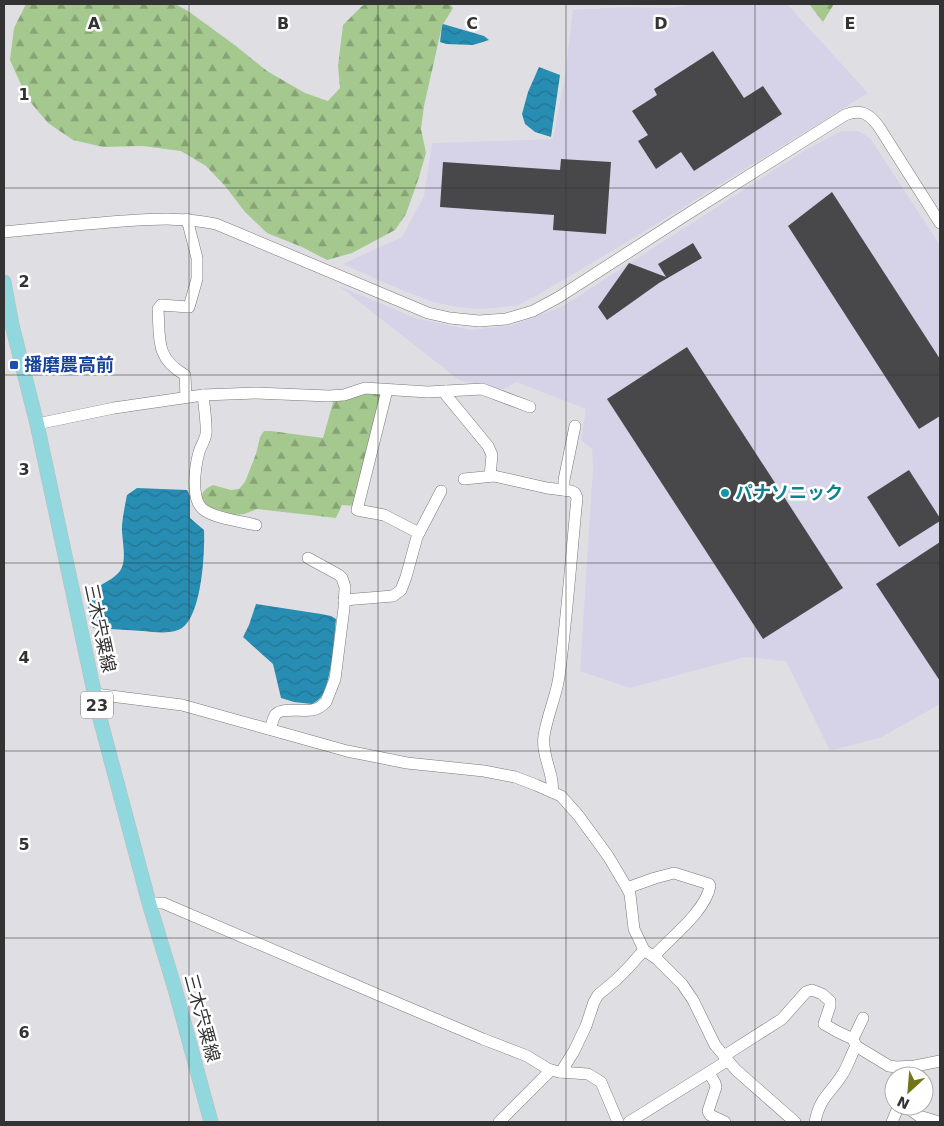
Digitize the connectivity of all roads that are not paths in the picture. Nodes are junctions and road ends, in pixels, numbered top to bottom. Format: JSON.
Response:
{"nodes":[{"id":1,"x":187,"y":219,"type":"junction"},
{"id":2,"x":940,"y":223,"type":"edge"},
{"id":3,"x":4,"y":232,"type":"edge"},
{"id":4,"x":4,"y":282,"type":"edge"},
{"id":5,"x":387,"y":390,"type":"junction"},
{"id":6,"x":446,"y":391,"type":"junction"},
{"id":7,"x":204,"y":395,"type":"junction"},
{"id":8,"x":186,"y":397,"type":"junction"},
{"id":9,"x":530,"y":407,"type":"dead end"},
{"id":10,"x":37,"y":424,"type":"junction"},
{"id":11,"x":574,"y":426,"type":"dead end"},
{"id":12,"x":490,"y":476,"type":"junction"},
{"id":13,"x":464,"y":479,"type":"dead end"},
{"id":14,"x":564,"y":490,"type":"junction"},
{"id":15,"x":441,"y":491,"type":"dead end"},
{"id":16,"x":256,"y":525,"type":"dead end"},
{"id":17,"x":419,"y":533,"type":"junction"},
{"id":18,"x":308,"y":558,"type":"dead end"},
{"id":19,"x":344,"y":600,"type":"junction"},
{"id":20,"x":95,"y":694,"type":"junction"},
{"id":21,"x":270,"y":729,"type":"junction"},
{"id":22,"x":552,"y":792,"type":"junction"},
{"id":23,"x":627,"y":888,"type":"junction"},
{"id":24,"x":149,"y":903,"type":"junction"},
{"id":25,"x":649,"y":953,"type":"junction"},
{"id":26,"x":863,"y":1018,"type":"dead end"},
{"id":27,"x":854,"y":1042,"type":"junction"},
{"id":28,"x":726,"y":1059,"type":"junction"},
{"id":29,"x":940,"y":1061,"type":"edge"},
{"id":30,"x":889,"y":1066,"type":"edge"},
{"id":31,"x":927,"y":1066,"type":"edge"},
{"id":32,"x":556,"y":1071,"type":"junction"},
{"id":33,"x":709,"y":1073,"type":"junction"},
{"id":34,"x":919,"y":1116,"type":"edge"},
{"id":35,"x":210,"y":1122,"type":"edge"},
{"id":36,"x":499,"y":1122,"type":"edge"},
{"id":37,"x":618,"y":1122,"type":"edge"},
{"id":38,"x":629,"y":1122,"type":"edge"},
{"id":39,"x":725,"y":1122,"type":"edge"},
{"id":40,"x":794,"y":1122,"type":"edge"},
{"id":41,"x":815,"y":1122,"type":"edge"},
{"id":42,"x":939,"y":1122,"type":"edge"}],
"edges":[{"from":1,"to":2,"type":"street"},
{"from":1,"to":3,"type":"street"},
{"from":1,"to":8,"type":"street"},
{"from":4,"to":10,"type":"main road","name":"三木宍粟線","number":"23"},
{"from":5,"to":6,"type":"street"},
{"from":5,"to":7,"type":"street"},
{"from":5,"to":17,"type":"street"},
{"from":6,"to":9,"type":"street"},
{"from":6,"to":12,"type":"street"},
{"from":7,"to":8,"type":"street"},
{"from":7,"to":16,"type":"street"},
{"from":8,"to":10,"type":"street"},
{"from":10,"to":20,"type":"main road","name":"三木宍粟線","number":"23"},
{"from":11,"to":14,"type":"street"},
{"from":12,"to":13,"type":"street"},
{"from":12,"to":14,"type":"street"},
{"from":14,"to":22,"type":"street"},
{"from":15,"to":17,"type":"street"},
{"from":17,"to":19,"type":"street"},
{"from":18,"to":19,"type":"street"},
{"from":19,"to":21,"type":"street"},
{"from":20,"to":21,"type":"street"},
{"from":20,"to":24,"type":"main road","name":"三木宍粟線","number":"23"},
{"from":21,"to":22,"type":"street"},
{"from":22,"to":23,"type":"street"},
{"from":23,"to":25,"type":"street"},
{"from":23,"to":25,"type":"street"},
{"from":24,"to":32,"type":"street"},
{"from":24,"to":35,"type":"main road","name":"三木宍粟線","number":"23"},
{"from":25,"to":28,"type":"street"},
{"from":25,"to":32,"type":"street"},
{"from":26,"to":27,"type":"street"},
{"from":27,"to":28,"type":"street"},
{"from":27,"to":30,"type":"street"},
{"from":27,"to":41,"type":"street"},
{"from":28,"to":33,"type":"street"},
{"from":28,"to":40,"type":"street"},
{"from":29,"to":31,"type":"street"},
{"from":32,"to":36,"type":"street"},
{"from":32,"to":37,"type":"street"},
{"from":33,"to":38,"type":"street"},
{"from":33,"to":39,"type":"street"},
{"from":34,"to":42,"type":"street"}]}
